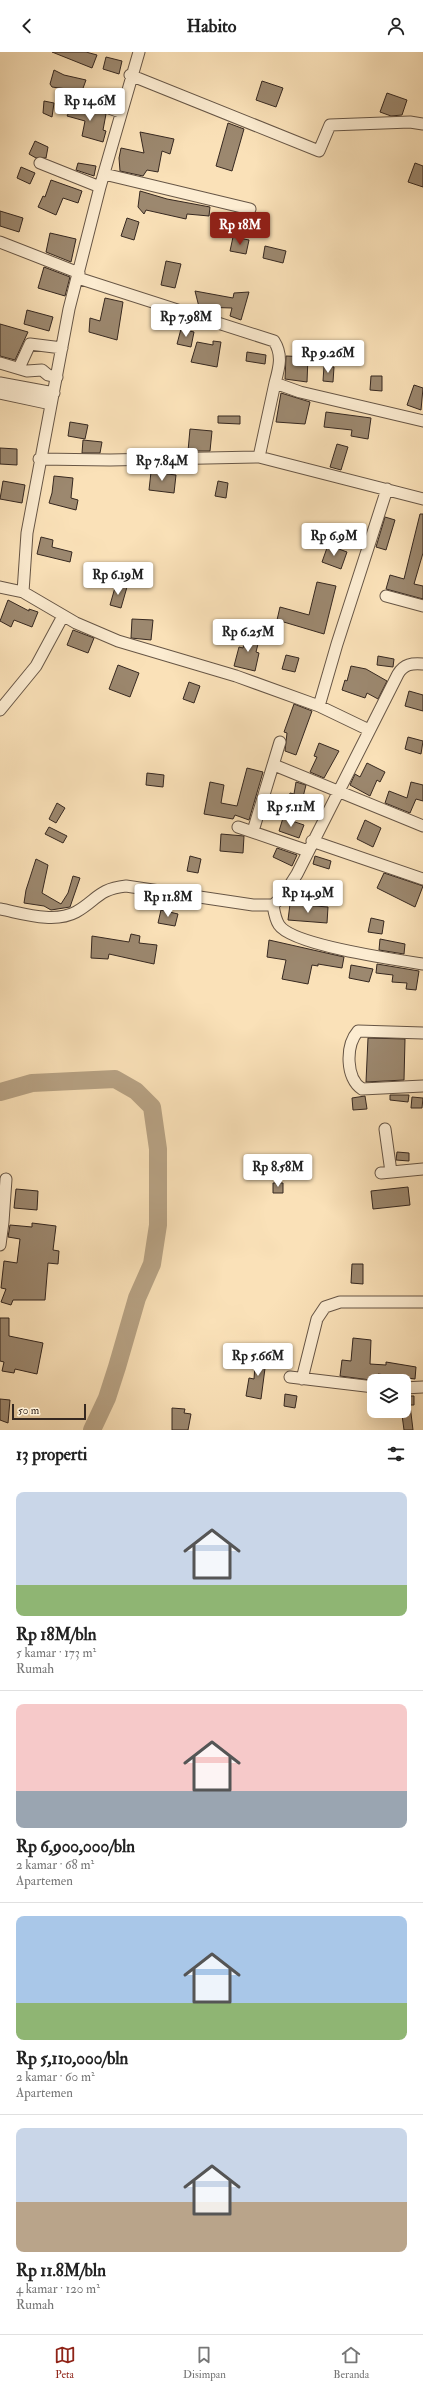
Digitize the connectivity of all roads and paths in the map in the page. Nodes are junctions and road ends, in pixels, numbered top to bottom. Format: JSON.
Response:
{"nodes":[{"id":1,"x":139,"y":52,"type":"edge"},
{"id":2,"x":130,"y":75,"type":"junction"},
{"id":3,"x":64,"y":107,"type":"dead end"},
{"id":4,"x":120,"y":112,"type":"junction"},
{"id":5,"x":423,"y":124,"type":"edge"},
{"id":6,"x":40,"y":164,"type":"dead end"},
{"id":7,"x":104,"y":174,"type":"junction"},
{"id":8,"x":100,"y":187,"type":"junction"},
{"id":9,"x":250,"y":209,"type":"dead end"},
{"id":10,"x":0,"y":242,"type":"edge"},
{"id":11,"x":79,"y":275,"type":"junction"},
{"id":12,"x":62,"y":348,"type":"junction"},
{"id":13,"x":0,"y":363,"type":"edge"},
{"id":14,"x":19,"y":368,"type":"junction"},
{"id":15,"x":57,"y":377,"type":"junction"},
{"id":16,"x":0,"y":382,"type":"edge"},
{"id":17,"x":275,"y":383,"type":"junction"},
{"id":18,"x":0,"y":393,"type":"edge"},
{"id":19,"x":54,"y":393,"type":"junction"},
{"id":20,"x":51,"y":404,"type":"junction"},
{"id":21,"x":423,"y":421,"type":"edge"},
{"id":22,"x":258,"y":457,"type":"junction"},
{"id":23,"x":39,"y":459,"type":"junction"},
{"id":24,"x":387,"y":489,"type":"junction"},
{"id":25,"x":423,"y":499,"type":"edge"},
{"id":26,"x":0,"y":587,"type":"edge"},
{"id":27,"x":23,"y":592,"type":"junction"},
{"id":28,"x":386,"y":596,"type":"dead end"},
{"id":29,"x":423,"y":606,"type":"edge"},
{"id":30,"x":63,"y":616,"type":"junction"},
{"id":31,"x":423,"y":664,"type":"edge"},
{"id":32,"x":319,"y":706,"type":"junction"},
{"id":33,"x":0,"y":710,"type":"edge"},
{"id":34,"x":369,"y":730,"type":"junction"},
{"id":35,"x":280,"y":742,"type":"dead end"},
{"id":36,"x":274,"y":765,"type":"junction"},
{"id":37,"x":338,"y":790,"type":"junction"},
{"id":38,"x":423,"y":826,"type":"edge"},
{"id":39,"x":238,"y":827,"type":"dead end"},
{"id":40,"x":253,"y":832,"type":"junction"},
{"id":41,"x":310,"y":846,"type":"junction"},
{"id":42,"x":423,"y":879,"type":"edge"},
{"id":43,"x":273,"y":904,"type":"junction"},
{"id":44,"x":0,"y":909,"type":"edge"},
{"id":45,"x":423,"y":964,"type":"edge"},
{"id":46,"x":423,"y":1033,"type":"edge"},
{"id":47,"x":423,"y":1086,"type":"edge"},
{"id":48,"x":385,"y":1129,"type":"dead end"},
{"id":49,"x":423,"y":1168,"type":"edge"},
{"id":50,"x":6,"y":1179,"type":"dead end"},
{"id":51,"x":1,"y":1222,"type":"edge"},
{"id":52,"x":0,"y":1245,"type":"edge"},
{"id":53,"x":423,"y":1302,"type":"edge"},
{"id":54,"x":290,"y":1377,"type":"dead end"},
{"id":55,"x":302,"y":1379,"type":"junction"},
{"id":56,"x":367,"y":1386,"type":"edge"},
{"id":57,"x":423,"y":1387,"type":"edge"},
{"id":58,"x":411,"y":1388,"type":"edge"}],
"edges":[{"from":1,"to":2,"type":"street"},
{"from":2,"to":4,"type":"street"},
{"from":2,"to":5,"type":"street"},
{"from":3,"to":4,"type":"street"},
{"from":4,"to":7,"type":"street"},
{"from":6,"to":8,"type":"street"},
{"from":7,"to":8,"type":"street"},
{"from":7,"to":9,"type":"street"},
{"from":8,"to":11,"type":"street"},
{"from":10,"to":11,"type":"street"},
{"from":11,"to":12,"type":"street"},
{"from":11,"to":17,"type":"street"},
{"from":12,"to":14,"type":"street"},
{"from":12,"to":15,"type":"street"},
{"from":13,"to":14,"type":"street"},
{"from":14,"to":15,"type":"street"},
{"from":15,"to":19,"type":"street"},
{"from":16,"to":19,"type":"street"},
{"from":17,"to":21,"type":"street"},
{"from":17,"to":22,"type":"street"},
{"from":18,"to":20,"type":"street"},
{"from":19,"to":20,"type":"street"},
{"from":20,"to":23,"type":"street"},
{"from":22,"to":23,"type":"street"},
{"from":22,"to":24,"type":"street"},
{"from":23,"to":27,"type":"street"},
{"from":24,"to":25,"type":"street"},
{"from":24,"to":32,"type":"street"},
{"from":26,"to":27,"type":"street"},
{"from":27,"to":30,"type":"street"},
{"from":28,"to":29,"type":"street"},
{"from":30,"to":32,"type":"street"},
{"from":30,"to":33,"type":"street"},
{"from":31,"to":34,"type":"street"},
{"from":32,"to":34,"type":"street"},
{"from":34,"to":37,"type":"street"},
{"from":35,"to":36,"type":"street"},
{"from":36,"to":37,"type":"street"},
{"from":36,"to":40,"type":"street"},
{"from":37,"to":38,"type":"street"},
{"from":37,"to":41,"type":"street"},
{"from":39,"to":40,"type":"street"},
{"from":40,"to":41,"type":"street"},
{"from":41,"to":42,"type":"street"},
{"from":41,"to":43,"type":"street"},
{"from":43,"to":44,"type":"street"},
{"from":43,"to":45,"type":"street"},
{"from":46,"to":47,"type":"street"},
{"from":48,"to":49,"type":"street"},
{"from":50,"to":51,"type":"street"},
{"from":51,"to":52,"type":"street"},
{"from":53,"to":55,"type":"street"},
{"from":54,"to":55,"type":"street"},
{"from":55,"to":56,"type":"street"},
{"from":57,"to":58,"type":"street"}]}
